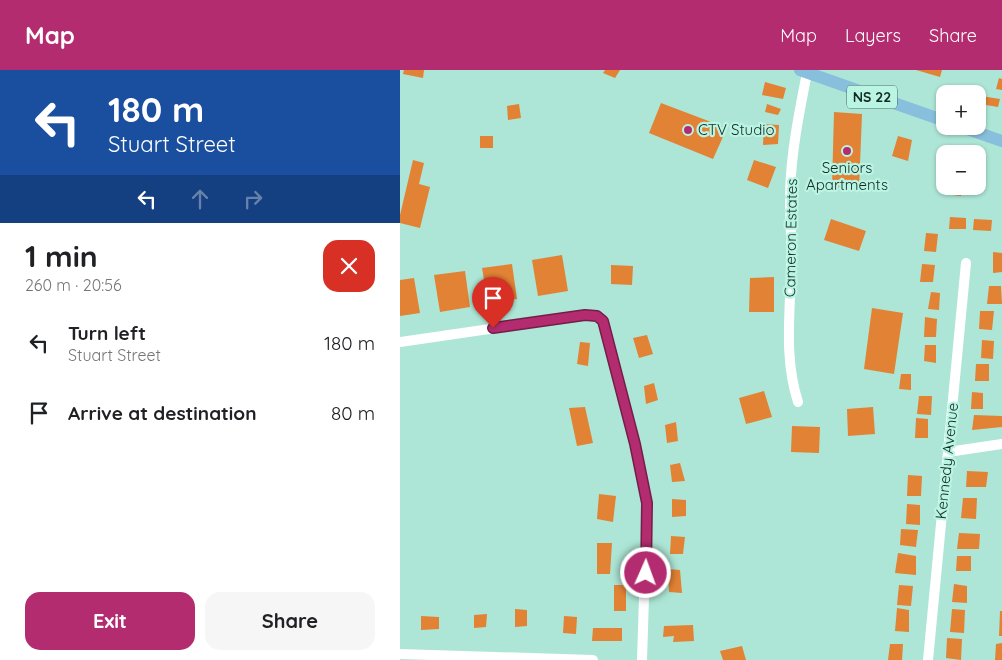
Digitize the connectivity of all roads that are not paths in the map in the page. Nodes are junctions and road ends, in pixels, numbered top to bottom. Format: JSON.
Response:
{"nodes":[{"id":1,"x":803,"y":72,"type":"edge"},
{"id":2,"x":936,"y":119,"type":"edge"},
{"id":3,"x":985,"y":135,"type":"edge"},
{"id":4,"x":1002,"y":141,"type":"edge"},
{"id":5,"x":966,"y":263,"type":"dead end"},
{"id":6,"x":400,"y":342,"type":"edge"},
{"id":7,"x":798,"y":402,"type":"dead end"},
{"id":8,"x":1002,"y":444,"type":"edge"},
{"id":9,"x":948,"y":452,"type":"junction"},
{"id":10,"x":400,"y":654,"type":"edge"},
{"id":11,"x":593,"y":660,"type":"edge"},
{"id":12,"x":642,"y":660,"type":"edge"},
{"id":13,"x":928,"y":660,"type":"edge"}],
"edges":[{"from":1,"to":2,"type":"main road","number":"NS 22"},
{"from":1,"to":7,"type":"street","name":"Cameron Estates"},
{"from":3,"to":4,"type":"main road"},
{"from":5,"to":9,"type":"street","name":"Kennedy Avenue"},
{"from":6,"to":12,"type":"street"},
{"from":8,"to":9,"type":"street"},
{"from":9,"to":13,"type":"street","name":"Kennedy Avenue"},
{"from":10,"to":11,"type":"street"}]}
